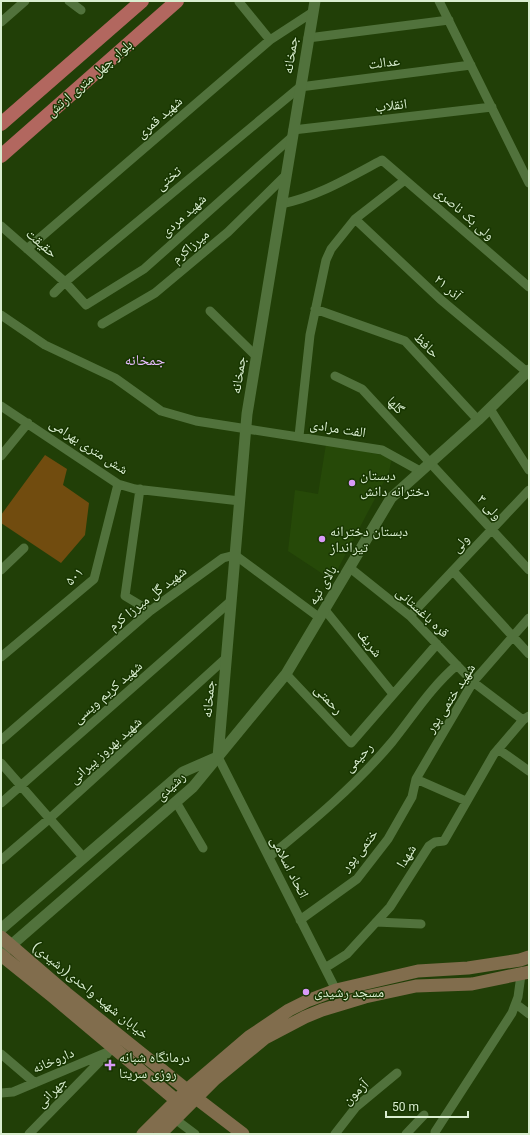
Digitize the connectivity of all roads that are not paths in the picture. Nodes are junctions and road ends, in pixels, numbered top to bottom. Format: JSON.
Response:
{"nodes":[{"id":1,"x":25,"y":1,"type":"edge"},
{"id":2,"x":69,"y":1,"type":"edge"},
{"id":3,"x":142,"y":1,"type":"edge"},
{"id":4,"x":176,"y":1,"type":"edge"},
{"id":5,"x":439,"y":1,"type":"edge"},
{"id":6,"x":239,"y":2,"type":"edge"},
{"id":7,"x":314,"y":6,"type":"edge"},
{"id":8,"x":81,"y":10,"type":"dead end"},
{"id":9,"x":449,"y":20,"type":"junction"},
{"id":10,"x":1,"y":22,"type":"edge"},
{"id":11,"x":308,"y":38,"type":"junction"},
{"id":12,"x":270,"y":40,"type":"junction"},
{"id":13,"x":471,"y":65,"type":"junction"},
{"id":14,"x":300,"y":86,"type":"junction"},
{"id":15,"x":492,"y":107,"type":"junction"},
{"id":16,"x":1,"y":124,"type":"edge"},
{"id":17,"x":293,"y":134,"type":"junction"},
{"id":18,"x":1,"y":156,"type":"edge"},
{"id":19,"x":286,"y":175,"type":"junction"},
{"id":20,"x":405,"y":180,"type":"junction"},
{"id":21,"x":529,"y":182,"type":"edge"},
{"id":22,"x":281,"y":204,"type":"junction"},
{"id":23,"x":355,"y":219,"type":"junction"},
{"id":24,"x":1,"y":226,"type":"edge"},
{"id":25,"x":27,"y":249,"type":"junction"},
{"id":26,"x":65,"y":282,"type":"junction"},
{"id":27,"x":529,"y":287,"type":"edge"},
{"id":28,"x":54,"y":293,"type":"dead end"},
{"id":29,"x":86,"y":306,"type":"joint"},
{"id":30,"x":315,"y":309,"type":"junction"},
{"id":31,"x":210,"y":311,"type":"dead end"},
{"id":32,"x":1,"y":315,"type":"edge"},
{"id":33,"x":102,"y":324,"type":"dead end"},
{"id":34,"x":256,"y":356,"type":"junction"},
{"id":35,"x":528,"y":371,"type":"edge"},
{"id":36,"x":335,"y":376,"type":"dead end"},
{"id":37,"x":1,"y":406,"type":"edge"},
{"id":38,"x":490,"y":408,"type":"junction"},
{"id":39,"x":478,"y":420,"type":"junction"},
{"id":40,"x":28,"y":423,"type":"junction"},
{"id":41,"x":246,"y":429,"type":"junction"},
{"id":42,"x":299,"y":436,"type":"junction"},
{"id":43,"x":1,"y":456,"type":"edge"},
{"id":44,"x":430,"y":463,"type":"junction"},
{"id":45,"x":529,"y":470,"type":"edge"},
{"id":46,"x":420,"y":471,"type":"junction"},
{"id":47,"x":118,"y":484,"type":"junction"},
{"id":48,"x":140,"y":489,"type":"junction"},
{"id":49,"x":529,"y":490,"type":"edge"},
{"id":50,"x":240,"y":501,"type":"junction"},
{"id":51,"x":492,"y":530,"type":"junction"},
{"id":52,"x":24,"y":548,"type":"dead end"},
{"id":53,"x":235,"y":555,"type":"junction"},
{"id":54,"x":350,"y":568,"type":"junction"},
{"id":55,"x":1,"y":570,"type":"edge"},
{"id":56,"x":529,"y":570,"type":"edge"},
{"id":57,"x":453,"y":571,"type":"junction"},
{"id":58,"x":231,"y":601,"type":"junction"},
{"id":59,"x":150,"y":611,"type":"junction"},
{"id":60,"x":322,"y":614,"type":"junction"},
{"id":61,"x":410,"y":616,"type":"junction"},
{"id":62,"x":529,"y":618,"type":"edge"},
{"id":63,"x":513,"y":637,"type":"junction"},
{"id":64,"x":437,"y":644,"type":"junction"},
{"id":65,"x":529,"y":654,"type":"edge"},
{"id":66,"x":1,"y":657,"type":"edge"},
{"id":67,"x":226,"y":658,"type":"junction"},
{"id":68,"x":457,"y":665,"type":"junction"},
{"id":69,"x":286,"y":674,"type":"junction"},
{"id":70,"x":473,"y":682,"type":"junction"},
{"id":71,"x":393,"y":694,"type":"junction"},
{"id":72,"x":526,"y":718,"type":"edge"},
{"id":73,"x":1,"y":740,"type":"edge"},
{"id":74,"x":498,"y":749,"type":"junction"},
{"id":75,"x":218,"y":757,"type":"junction"},
{"id":76,"x":1,"y":763,"type":"edge"},
{"id":77,"x":529,"y":771,"type":"edge"},
{"id":78,"x":416,"y":779,"type":"junction"},
{"id":79,"x":21,"y":786,"type":"junction"},
{"id":80,"x":466,"y":801,"type":"junction"},
{"id":81,"x":176,"y":802,"type":"junction"},
{"id":82,"x":1,"y":803,"type":"edge"},
{"id":83,"x":49,"y":819,"type":"junction"},
{"id":84,"x":203,"y":848,"type":"dead end"},
{"id":85,"x":269,"y":857,"type":"junction"},
{"id":86,"x":84,"y":858,"type":"junction"},
{"id":87,"x":1,"y":860,"type":"edge"},
{"id":88,"x":300,"y":920,"type":"junction"},
{"id":89,"x":376,"y":922,"type":"junction"},
{"id":90,"x":422,"y":924,"type":"dead end"},
{"id":91,"x":5,"y":925,"type":"edge"},
{"id":92,"x":23,"y":935,"type":"junction"},
{"id":93,"x":1,"y":937,"type":"edge"},
{"id":94,"x":11,"y":945,"type":"junction"},
{"id":95,"x":1,"y":954,"type":"edge"},
{"id":96,"x":529,"y":957,"type":"edge"},
{"id":97,"x":325,"y":968,"type":"junction"},
{"id":98,"x":525,"y":974,"type":"edge"},
{"id":99,"x":336,"y":990,"type":"junction"},
{"id":100,"x":516,"y":1004,"type":"junction"},
{"id":101,"x":529,"y":1014,"type":"edge"},
{"id":102,"x":112,"y":1050,"type":"junction"},
{"id":103,"x":1,"y":1054,"type":"edge"},
{"id":104,"x":397,"y":1073,"type":"dead end"},
{"id":105,"x":35,"y":1083,"type":"junction"},
{"id":106,"x":1,"y":1093,"type":"edge"},
{"id":107,"x":192,"y":1094,"type":"junction"},
{"id":108,"x":176,"y":1101,"type":"junction"},
{"id":109,"x":424,"y":1115,"type":"dead end"},
{"id":110,"x":175,"y":1119,"type":"junction"},
{"id":111,"x":435,"y":1132,"type":"dead end"},
{"id":112,"x":29,"y":1134,"type":"edge"},
{"id":113,"x":143,"y":1134,"type":"edge"},
{"id":114,"x":160,"y":1134,"type":"edge"},
{"id":115,"x":195,"y":1134,"type":"edge"},
{"id":116,"x":243,"y":1134,"type":"edge"},
{"id":117,"x":335,"y":1134,"type":"edge"},
{"id":118,"x":406,"y":1134,"type":"edge"}],
"edges":[{"from":1,"to":10,"type":"street"},
{"from":2,"to":8,"type":"street"},
{"from":3,"to":16,"type":"main road","name":"بلوار چهل متری ارتش"},
{"from":4,"to":18,"type":"main road","name":"بلوار چهل متری ارتش"},
{"from":5,"to":9,"type":"street"},
{"from":6,"to":12,"type":"street"},
{"from":7,"to":11,"type":"street","name":"جمخانه"},
{"from":7,"to":12,"type":"street","name":"شهید قمری"},
{"from":9,"to":11,"type":"street"},
{"from":9,"to":13,"type":"street"},
{"from":11,"to":14,"type":"street","name":"جمخانه"},
{"from":12,"to":25,"type":"street","name":"شهید قمری"},
{"from":13,"to":14,"type":"street","name":"عدالت"},
{"from":13,"to":15,"type":"street"},
{"from":14,"to":17,"type":"street","name":"جمخانه"},
{"from":14,"to":26,"type":"street","name":"تختی"},
{"from":15,"to":17,"type":"street","name":"انقلاب"},
{"from":15,"to":21,"type":"street"},
{"from":17,"to":19,"type":"street","name":"جمخانه"},
{"from":17,"to":29,"type":"street","name":"شهید مردی"},
{"from":19,"to":22,"type":"street","name":"جمخانه"},
{"from":19,"to":33,"type":"street","name":"میرزاکرم"},
{"from":20,"to":22,"type":"street","name":"ولی بک ناصری"},
{"from":20,"to":23,"type":"street"},
{"from":20,"to":27,"type":"street","name":"ولی بک ناصری"},
{"from":22,"to":34,"type":"street","name":"جمخانه"},
{"from":23,"to":30,"type":"street"},
{"from":23,"to":35,"type":"street","name":"۲۱ آذر"},
{"from":24,"to":25,"type":"street","name":"حقیقت"},
{"from":25,"to":26,"type":"street","name":"حقیقت"},
{"from":26,"to":28,"type":"street","name":"تختی"},
{"from":26,"to":29,"type":"street","name":"حقیقت"},
{"from":30,"to":39,"type":"street","name":"حافظ"},
{"from":30,"to":42,"type":"street"},
{"from":31,"to":34,"type":"street"},
{"from":32,"to":41,"type":"street","name":"الفت مرادی"},
{"from":34,"to":41,"type":"street","name":"جمخانه"},
{"from":35,"to":38,"type":"street","name":"بالای تپه"},
{"from":36,"to":44,"type":"street","name":"گلها"},
{"from":37,"to":40,"type":"street","name":"شش متری بهرامی"},
{"from":38,"to":39,"type":"street","name":"بالای تپه"},
{"from":38,"to":45,"type":"street"},
{"from":39,"to":44,"type":"street","name":"بالای تپه"},
{"from":40,"to":43,"type":"street"},
{"from":40,"to":47,"type":"street","name":"شش متری بهرامی"},
{"from":41,"to":42,"type":"street","name":"الفت مرادی"},
{"from":41,"to":50,"type":"street","name":"جمخانه"},
{"from":42,"to":46,"type":"street","name":"الفت مرادی"},
{"from":44,"to":46,"type":"street","name":"بالای تپه"},
{"from":44,"to":51,"type":"street","name":"ولی ۳"},
{"from":46,"to":54,"type":"street","name":"بالای تپه"},
{"from":47,"to":48,"type":"street","name":"شش متری بهرامی"},
{"from":47,"to":66,"type":"street","name":"۵۰۱"},
{"from":48,"to":50,"type":"street","name":"شش متری بهرامی"},
{"from":48,"to":59,"type":"street"},
{"from":49,"to":51,"type":"street","name":"ولی"},
{"from":50,"to":53,"type":"street","name":"جمخانه"},
{"from":51,"to":56,"type":"street","name":"ولی ۳"},
{"from":51,"to":57,"type":"street","name":"ولی"},
{"from":52,"to":55,"type":"street"},
{"from":53,"to":58,"type":"street","name":"جمخانه"},
{"from":53,"to":59,"type":"street","name":"شهید گل میرزا کرم"},
{"from":53,"to":60,"type":"street"},
{"from":54,"to":60,"type":"street","name":"بالای تپه"},
{"from":54,"to":61,"type":"street","name":"قره باغستانی"},
{"from":57,"to":61,"type":"street","name":"ولی"},
{"from":57,"to":63,"type":"street"},
{"from":58,"to":67,"type":"street","name":"جمخانه"},
{"from":58,"to":79,"type":"street","name":"شهید کریم ویسی"},
{"from":59,"to":73,"type":"street","name":"شهید گل میرزا کرم"},
{"from":60,"to":69,"type":"street","name":"بالای تپه"},
{"from":60,"to":71,"type":"street","name":"شریف"},
{"from":61,"to":64,"type":"street","name":"قره باغستانی"},
{"from":62,"to":63,"type":"street","name":"شهید ختمی پور"},
{"from":63,"to":65,"type":"street"},
{"from":63,"to":70,"type":"street","name":"شهید ختمی پور"},
{"from":64,"to":68,"type":"street","name":"قره باغستانی"},
{"from":64,"to":71,"type":"street"},
{"from":67,"to":75,"type":"street","name":"جمخانه"},
{"from":67,"to":83,"type":"street","name":"شهید بهروز پیرانی"},
{"from":68,"to":70,"type":"street","name":"قره باغستانی"},
{"from":68,"to":85,"type":"street","name":"رحیمی"},
{"from":69,"to":71,"type":"street","name":"رحمتی"},
{"from":69,"to":75,"type":"street","name":"بالای تپه"},
{"from":70,"to":72,"type":"street","name":"قره باغستانی"},
{"from":70,"to":78,"type":"street","name":"شهید ختمی پور"},
{"from":72,"to":74,"type":"street","name":"شهدا"},
{"from":74,"to":77,"type":"street"},
{"from":74,"to":80,"type":"street","name":"شهدا"},
{"from":75,"to":81,"type":"street","name":"رشیدی"},
{"from":75,"to":85,"type":"street","name":"اتحاد اسلامی"},
{"from":75,"to":86,"type":"street","name":"رشیدی"},
{"from":76,"to":79,"type":"street"},
{"from":78,"to":80,"type":"street"},
{"from":78,"to":88,"type":"street","name":"ختمی پور"},
{"from":79,"to":82,"type":"street","name":"شهید کریم ویسی"},
{"from":79,"to":83,"type":"street"},
{"from":80,"to":89,"type":"street","name":"شهدا"},
{"from":81,"to":84,"type":"street"},
{"from":81,"to":92,"type":"street","name":"رشیدی"},
{"from":83,"to":86,"type":"street"},
{"from":83,"to":87,"type":"street","name":"شهید بهروز پیرانی"},
{"from":85,"to":88,"type":"street","name":"اتحاد اسلامی"},
{"from":86,"to":91,"type":"street","name":"رشیدی"},
{"from":88,"to":97,"type":"street","name":"اتحاد اسلامی"},
{"from":89,"to":90,"type":"street"},
{"from":89,"to":97,"type":"street","name":"شهدا"},
{"from":91,"to":92,"type":"street"},
{"from":92,"to":94,"type":"street","name":"رشیدی"},
{"from":93,"to":94,"type":"main road","name":"خیابان شهید واحدی(رشیدی)"},
{"from":94,"to":95,"type":"street","name":"رشیدی"},
{"from":94,"to":107,"type":"main road","name":"خیابان شهید واحدی(رشیدی)"},
{"from":95,"to":102,"type":"main road","name":"خیابان شهید واحدی(رشیدی)"},
{"from":96,"to":99,"type":"main road"},
{"from":97,"to":99,"type":"street","name":"اتحاد اسلامی"},
{"from":98,"to":100,"type":"street"},
{"from":98,"to":107,"type":"main road"},
{"from":99,"to":107,"type":"main road"},
{"from":100,"to":101,"type":"street"},
{"from":100,"to":111,"type":"street"},
{"from":102,"to":105,"type":"street","name":"داروخانه"},
{"from":102,"to":108,"type":"main road","name":"خیابان شهید واحدی(رشیدی)"},
{"from":102,"to":112,"type":"street","name":"جهرانی"},
{"from":103,"to":105,"type":"street"},
{"from":104,"to":117,"type":"street","name":"آزمون"},
{"from":105,"to":106,"type":"street","name":"داروخانه"},
{"from":107,"to":108,"type":"main road"},
{"from":107,"to":110,"type":"main road"},
{"from":107,"to":116,"type":"main road","name":"خیابان شهید واحدی(رشیدی)"},
{"from":108,"to":113,"type":"main road"},
{"from":109,"to":118,"type":"street"},
{"from":110,"to":114,"type":"main road"},
{"from":110,"to":115,"type":"street"}]}
